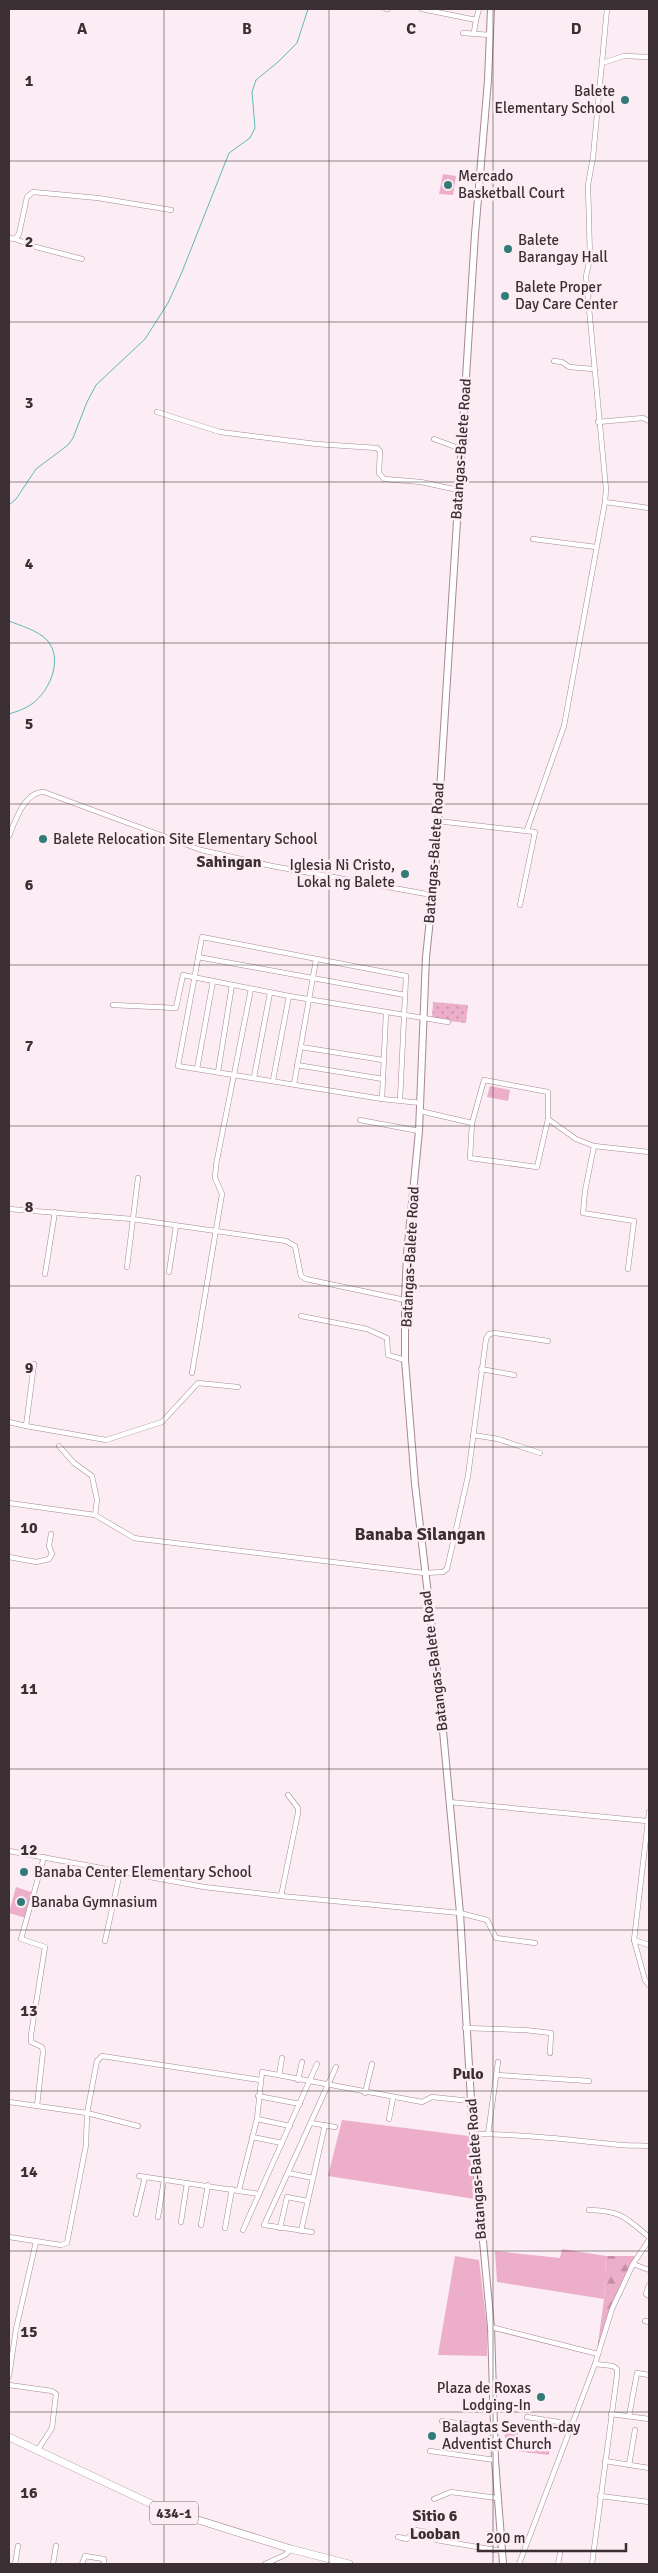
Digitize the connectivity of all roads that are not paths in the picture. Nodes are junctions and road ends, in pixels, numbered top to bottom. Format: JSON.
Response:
{"nodes":[{"id":1,"x":422,"y":9,"type":"edge"},
{"id":2,"x":479,"y":9,"type":"edge"},
{"id":3,"x":491,"y":9,"type":"edge"},
{"id":4,"x":607,"y":9,"type":"edge"},
{"id":5,"x":476,"y":20,"type":"junction"},
{"id":6,"x":474,"y":32,"type":"junction"},
{"id":7,"x":463,"y":33,"type":"dead end"},
{"id":8,"x":490,"y":35,"type":"junction"},
{"id":9,"x":649,"y":57,"type":"edge"},
{"id":10,"x":602,"y":63,"type":"junction"},
{"id":11,"x":171,"y":210,"type":"dead end"},
{"id":12,"x":9,"y":238,"type":"edge"},
{"id":13,"x":15,"y":239,"type":"junction"},
{"id":14,"x":82,"y":259,"type":"dead end"},
{"id":15,"x":554,"y":362,"type":"dead end"},
{"id":16,"x":593,"y":369,"type":"junction"},
{"id":17,"x":157,"y":412,"type":"dead end"},
{"id":18,"x":649,"y":421,"type":"edge"},
{"id":19,"x":598,"y":422,"type":"junction"},
{"id":20,"x":434,"y":440,"type":"dead end"},
{"id":21,"x":461,"y":449,"type":"junction"},
{"id":22,"x":458,"y":490,"type":"junction"},
{"id":23,"x":605,"y":502,"type":"junction"},
{"id":24,"x":649,"y":508,"type":"edge"},
{"id":25,"x":533,"y":539,"type":"dead end"},
{"id":26,"x":596,"y":547,"type":"junction"},
{"id":27,"x":437,"y":822,"type":"junction"},
{"id":28,"x":527,"y":830,"type":"junction"},
{"id":29,"x":9,"y":836,"type":"edge"},
{"id":30,"x":432,"y":895,"type":"junction"},
{"id":31,"x":520,"y":905,"type":"dead end"},
{"id":32,"x":198,"y":957,"type":"junction"},
{"id":33,"x":316,"y":960,"type":"junction"},
{"id":34,"x":195,"y":977,"type":"junction"},
{"id":35,"x":313,"y":978,"type":"junction"},
{"id":36,"x":214,"y":981,"type":"junction"},
{"id":37,"x":232,"y":985,"type":"junction"},
{"id":38,"x":251,"y":989,"type":"junction"},
{"id":39,"x":270,"y":993,"type":"junction"},
{"id":40,"x":288,"y":996,"type":"junction"},
{"id":41,"x":405,"y":996,"type":"junction"},
{"id":42,"x":309,"y":998,"type":"junction"},
{"id":43,"x":113,"y":1005,"type":"dead end"},
{"id":44,"x":386,"y":1013,"type":"junction"},
{"id":45,"x":404,"y":1016,"type":"junction"},
{"id":46,"x":425,"y":1019,"type":"junction"},
{"id":47,"x":448,"y":1022,"type":"dead end"},
{"id":48,"x":301,"y":1047,"type":"junction"},
{"id":49,"x":384,"y":1060,"type":"junction"},
{"id":50,"x":297,"y":1066,"type":"junction"},
{"id":51,"x":198,"y":1069,"type":"junction"},
{"id":52,"x":218,"y":1072,"type":"junction"},
{"id":53,"x":235,"y":1074,"type":"junction"},
{"id":54,"x":254,"y":1078,"type":"junction"},
{"id":55,"x":273,"y":1080,"type":"junction"},
{"id":56,"x":383,"y":1080,"type":"junction"},
{"id":57,"x":294,"y":1084,"type":"junction"},
{"id":58,"x":382,"y":1099,"type":"junction"},
{"id":59,"x":400,"y":1100,"type":"junction"},
{"id":60,"x":421,"y":1103,"type":"junction"},
{"id":61,"x":420,"y":1111,"type":"junction"},
{"id":62,"x":548,"y":1119,"type":"junction"},
{"id":63,"x":360,"y":1120,"type":"dead end"},
{"id":64,"x":472,"y":1123,"type":"junction"},
{"id":65,"x":419,"y":1131,"type":"junction"},
{"id":66,"x":594,"y":1146,"type":"junction"},
{"id":67,"x":649,"y":1152,"type":"edge"},
{"id":68,"x":138,"y":1178,"type":"dead end"},
{"id":69,"x":9,"y":1209,"type":"edge"},
{"id":70,"x":55,"y":1212,"type":"junction"},
{"id":71,"x":132,"y":1219,"type":"junction"},
{"id":72,"x":176,"y":1226,"type":"junction"},
{"id":73,"x":214,"y":1231,"type":"junction"},
{"id":74,"x":127,"y":1267,"type":"dead end"},
{"id":75,"x":628,"y":1269,"type":"dead end"},
{"id":76,"x":168,"y":1272,"type":"dead end"},
{"id":77,"x":45,"y":1274,"type":"dead end"},
{"id":78,"x":404,"y":1300,"type":"junction"},
{"id":79,"x":300,"y":1316,"type":"dead end"},
{"id":80,"x":548,"y":1341,"type":"dead end"},
{"id":81,"x":405,"y":1360,"type":"junction"},
{"id":82,"x":34,"y":1364,"type":"dead end"},
{"id":83,"x":481,"y":1369,"type":"junction"},
{"id":84,"x":192,"y":1373,"type":"dead end"},
{"id":85,"x":514,"y":1374,"type":"dead end"},
{"id":86,"x":238,"y":1387,"type":"dead end"},
{"id":87,"x":9,"y":1422,"type":"edge"},
{"id":88,"x":26,"y":1426,"type":"junction"},
{"id":89,"x":473,"y":1435,"type":"junction"},
{"id":90,"x":60,"y":1446,"type":"dead end"},
{"id":91,"x":540,"y":1454,"type":"dead end"},
{"id":92,"x":9,"y":1503,"type":"edge"},
{"id":93,"x":95,"y":1515,"type":"junction"},
{"id":94,"x":51,"y":1534,"type":"dead end"},
{"id":95,"x":9,"y":1557,"type":"edge"},
{"id":96,"x":424,"y":1573,"type":"junction"},
{"id":97,"x":288,"y":1795,"type":"dead end"},
{"id":98,"x":449,"y":1802,"type":"junction"},
{"id":99,"x":649,"y":1812,"type":"edge"},
{"id":100,"x":648,"y":1821,"type":"junction"},
{"id":101,"x":9,"y":1851,"type":"edge"},
{"id":102,"x":44,"y":1857,"type":"junction"},
{"id":103,"x":120,"y":1872,"type":"junction"},
{"id":104,"x":281,"y":1896,"type":"junction"},
{"id":105,"x":460,"y":1913,"type":"junction"},
{"id":106,"x":634,"y":1940,"type":"junction"},
{"id":107,"x":105,"y":1941,"type":"dead end"},
{"id":108,"x":535,"y":1943,"type":"dead end"},
{"id":109,"x":649,"y":1945,"type":"edge"},
{"id":110,"x":642,"y":1966,"type":"junction"},
{"id":111,"x":649,"y":1966,"type":"edge"},
{"id":112,"x":649,"y":1985,"type":"edge"},
{"id":113,"x":465,"y":2028,"type":"junction"},
{"id":114,"x":550,"y":2053,"type":"dead end"},
{"id":115,"x":282,"y":2058,"type":"dead end"},
{"id":116,"x":302,"y":2062,"type":"dead end"},
{"id":117,"x":498,"y":2062,"type":"dead end"},
{"id":118,"x":317,"y":2064,"type":"dead end"},
{"id":119,"x":372,"y":2064,"type":"dead end"},
{"id":120,"x":336,"y":2068,"type":"dead end"},
{"id":121,"x":279,"y":2075,"type":"junction"},
{"id":122,"x":497,"y":2075,"type":"junction"},
{"id":123,"x":260,"y":2080,"type":"junction"},
{"id":124,"x":298,"y":2080,"type":"junction"},
{"id":125,"x":589,"y":2081,"type":"dead end"},
{"id":126,"x":310,"y":2082,"type":"junction"},
{"id":127,"x":328,"y":2086,"type":"junction"},
{"id":128,"x":365,"y":2093,"type":"junction"},
{"id":129,"x":258,"y":2096,"type":"junction"},
{"id":130,"x":393,"y":2098,"type":"junction"},
{"id":131,"x":471,"y":2101,"type":"junction"},
{"id":132,"x":9,"y":2102,"type":"edge"},
{"id":133,"x":300,"y":2104,"type":"junction"},
{"id":134,"x":37,"y":2106,"type":"junction"},
{"id":135,"x":87,"y":2113,"type":"junction"},
{"id":136,"x":257,"y":2119,"type":"junction"},
{"id":137,"x":389,"y":2119,"type":"dead end"},
{"id":138,"x":311,"y":2123,"type":"junction"},
{"id":139,"x":325,"y":2125,"type":"junction"},
{"id":140,"x":138,"y":2126,"type":"dead end"},
{"id":141,"x":290,"y":2126,"type":"junction"},
{"id":142,"x":335,"y":2127,"type":"dead end"},
{"id":143,"x":473,"y":2134,"type":"junction"},
{"id":144,"x":488,"y":2134,"type":"junction"},
{"id":145,"x":252,"y":2137,"type":"junction"},
{"id":146,"x":282,"y":2143,"type":"junction"},
{"id":147,"x":649,"y":2146,"type":"edge"},
{"id":148,"x":288,"y":2173,"type":"junction"},
{"id":149,"x":139,"y":2176,"type":"dead end"},
{"id":150,"x":145,"y":2177,"type":"junction"},
{"id":151,"x":313,"y":2178,"type":"junction"},
{"id":152,"x":164,"y":2180,"type":"junction"},
{"id":153,"x":187,"y":2183,"type":"junction"},
{"id":154,"x":208,"y":2185,"type":"junction"},
{"id":155,"x":232,"y":2188,"type":"junction"},
{"id":156,"x":239,"y":2190,"type":"junction"},
{"id":157,"x":259,"y":2194,"type":"junction"},
{"id":158,"x":308,"y":2201,"type":"junction"},
{"id":159,"x":589,"y":2210,"type":"dead end"},
{"id":160,"x":136,"y":2214,"type":"dead end"},
{"id":161,"x":158,"y":2216,"type":"dead end"},
{"id":162,"x":181,"y":2222,"type":"dead end"},
{"id":163,"x":201,"y":2224,"type":"dead end"},
{"id":164,"x":226,"y":2228,"type":"dead end"},
{"id":165,"x":280,"y":2228,"type":"junction"},
{"id":166,"x":243,"y":2230,"type":"dead end"},
{"id":167,"x":301,"y":2231,"type":"junction"},
{"id":168,"x":312,"y":2232,"type":"dead end"},
{"id":169,"x":9,"y":2236,"type":"edge"},
{"id":170,"x":649,"y":2238,"type":"edge"},
{"id":171,"x":36,"y":2242,"type":"junction"},
{"id":172,"x":634,"y":2264,"type":"junction"},
{"id":173,"x":649,"y":2270,"type":"edge"},
{"id":174,"x":649,"y":2285,"type":"edge"},
{"id":175,"x":649,"y":2296,"type":"edge"},
{"id":176,"x":491,"y":2327,"type":"junction"},
{"id":177,"x":598,"y":2354,"type":"junction"},
{"id":178,"x":595,"y":2364,"type":"junction"},
{"id":179,"x":649,"y":2375,"type":"edge"},
{"id":180,"x":9,"y":2376,"type":"edge"},
{"id":181,"x":9,"y":2385,"type":"edge"},
{"id":182,"x":611,"y":2414,"type":"junction"},
{"id":183,"x":629,"y":2416,"type":"junction"},
{"id":184,"x":527,"y":2417,"type":"dead end"},
{"id":185,"x":649,"y":2419,"type":"edge"},
{"id":186,"x":442,"y":2421,"type":"dead end"},
{"id":187,"x":571,"y":2424,"type":"junction"},
{"id":188,"x":494,"y":2428,"type":"junction"},
{"id":189,"x":635,"y":2430,"type":"dead end"},
{"id":190,"x":9,"y":2437,"type":"edge"},
{"id":191,"x":37,"y":2451,"type":"junction"},
{"id":192,"x":430,"y":2452,"type":"dead end"},
{"id":193,"x":495,"y":2460,"type":"junction"},
{"id":194,"x":605,"y":2461,"type":"junction"},
{"id":195,"x":630,"y":2465,"type":"junction"},
{"id":196,"x":649,"y":2468,"type":"edge"},
{"id":197,"x":600,"y":2496,"type":"junction"},
{"id":198,"x":497,"y":2498,"type":"junction"},
{"id":199,"x":434,"y":2499,"type":"dead end"},
{"id":200,"x":649,"y":2502,"type":"edge"},
{"id":201,"x":398,"y":2537,"type":"dead end"},
{"id":202,"x":18,"y":2546,"type":"dead end"},
{"id":203,"x":56,"y":2546,"type":"dead end"},
{"id":204,"x":291,"y":2549,"type":"junction"},
{"id":205,"x":501,"y":2551,"type":"junction"},
{"id":206,"x":560,"y":2554,"type":"dead end"},
{"id":207,"x":15,"y":2564,"type":"edge"},
{"id":208,"x":54,"y":2564,"type":"edge"},
{"id":209,"x":82,"y":2564,"type":"edge"},
{"id":210,"x":104,"y":2564,"type":"edge"},
{"id":211,"x":265,"y":2564,"type":"edge"},
{"id":212,"x":349,"y":2564,"type":"edge"},
{"id":213,"x":503,"y":2564,"type":"edge"},
{"id":214,"x":519,"y":2564,"type":"edge"},
{"id":215,"x":558,"y":2564,"type":"edge"},
{"id":216,"x":592,"y":2564,"type":"edge"}],
"edges":[{"from":1,"to":5,"type":"street"},
{"from":2,"to":5,"type":"street"},
{"from":3,"to":8,"type":"main road","name":"Batangas-Balete Road"},
{"from":4,"to":10,"type":"street"},
{"from":5,"to":6,"type":"street"},
{"from":6,"to":7,"type":"street"},
{"from":6,"to":8,"type":"street"},
{"from":8,"to":21,"type":"main road","name":"Batangas-Balete Road"},
{"from":9,"to":10,"type":"street"},
{"from":10,"to":16,"type":"street"},
{"from":11,"to":13,"type":"street"},
{"from":12,"to":13,"type":"street"},
{"from":13,"to":14,"type":"street"},
{"from":15,"to":16,"type":"street"},
{"from":16,"to":19,"type":"street"},
{"from":17,"to":22,"type":"street"},
{"from":18,"to":19,"type":"street"},
{"from":19,"to":23,"type":"street"},
{"from":20,"to":21,"type":"street"},
{"from":21,"to":22,"type":"main road","name":"Batangas-Balete Road"},
{"from":22,"to":27,"type":"main road","name":"Batangas-Balete Road"},
{"from":23,"to":24,"type":"street"},
{"from":23,"to":26,"type":"street"},
{"from":25,"to":26,"type":"street"},
{"from":26,"to":28,"type":"street"},
{"from":27,"to":28,"type":"street"},
{"from":27,"to":30,"type":"main road","name":"Batangas-Balete Road"},
{"from":28,"to":31,"type":"street"},
{"from":29,"to":30,"type":"street"},
{"from":30,"to":46,"type":"main road","name":"Batangas-Balete Road"},
{"from":32,"to":33,"type":"street"},
{"from":32,"to":34,"type":"street"},
{"from":32,"to":35,"type":"street"},
{"from":33,"to":35,"type":"street"},
{"from":33,"to":41,"type":"street"},
{"from":34,"to":36,"type":"street"},
{"from":34,"to":43,"type":"street"},
{"from":34,"to":51,"type":"street"},
{"from":35,"to":41,"type":"street"},
{"from":35,"to":42,"type":"street"},
{"from":36,"to":37,"type":"street"},
{"from":36,"to":51,"type":"street"},
{"from":37,"to":38,"type":"street"},
{"from":37,"to":52,"type":"street"},
{"from":38,"to":39,"type":"street"},
{"from":38,"to":53,"type":"street"},
{"from":39,"to":40,"type":"street"},
{"from":39,"to":54,"type":"street"},
{"from":40,"to":42,"type":"street"},
{"from":40,"to":55,"type":"street"},
{"from":41,"to":45,"type":"street"},
{"from":42,"to":44,"type":"street"},
{"from":42,"to":48,"type":"street"},
{"from":44,"to":45,"type":"street"},
{"from":44,"to":49,"type":"street"},
{"from":45,"to":46,"type":"street"},
{"from":45,"to":59,"type":"street"},
{"from":46,"to":47,"type":"street"},
{"from":46,"to":60,"type":"main road","name":"Batangas-Balete Road"},
{"from":48,"to":49,"type":"street"},
{"from":48,"to":50,"type":"street"},
{"from":49,"to":56,"type":"street"},
{"from":50,"to":56,"type":"street"},
{"from":50,"to":57,"type":"street"},
{"from":51,"to":52,"type":"street"},
{"from":52,"to":53,"type":"street"},
{"from":53,"to":54,"type":"street"},
{"from":53,"to":73,"type":"street"},
{"from":54,"to":55,"type":"street"},
{"from":55,"to":57,"type":"street"},
{"from":56,"to":58,"type":"street"},
{"from":57,"to":58,"type":"street"},
{"from":58,"to":59,"type":"street"},
{"from":59,"to":60,"type":"street"},
{"from":60,"to":61,"type":"main road","name":"Batangas-Balete Road"},
{"from":61,"to":64,"type":"street"},
{"from":61,"to":65,"type":"main road","name":"Batangas-Balete Road"},
{"from":62,"to":64,"type":"street"},
{"from":62,"to":64,"type":"street"},
{"from":62,"to":66,"type":"street"},
{"from":63,"to":65,"type":"street"},
{"from":65,"to":78,"type":"main road","name":"Batangas-Balete Road"},
{"from":66,"to":67,"type":"street"},
{"from":66,"to":75,"type":"street"},
{"from":68,"to":71,"type":"street"},
{"from":69,"to":70,"type":"street"},
{"from":70,"to":71,"type":"street"},
{"from":70,"to":77,"type":"street"},
{"from":71,"to":72,"type":"street"},
{"from":71,"to":74,"type":"street"},
{"from":72,"to":73,"type":"street"},
{"from":72,"to":76,"type":"street"},
{"from":73,"to":78,"type":"street"},
{"from":73,"to":84,"type":"street"},
{"from":78,"to":81,"type":"main road","name":"Batangas-Balete Road"},
{"from":79,"to":81,"type":"street"},
{"from":80,"to":83,"type":"street"},
{"from":81,"to":96,"type":"main road","name":"Batangas-Balete Road"},
{"from":82,"to":88,"type":"street"},
{"from":83,"to":85,"type":"street"},
{"from":83,"to":89,"type":"street"},
{"from":86,"to":88,"type":"street"},
{"from":87,"to":88,"type":"street"},
{"from":89,"to":91,"type":"street"},
{"from":89,"to":96,"type":"street"},
{"from":90,"to":93,"type":"street"},
{"from":92,"to":93,"type":"street"},
{"from":93,"to":96,"type":"street"},
{"from":94,"to":95,"type":"street"},
{"from":96,"to":98,"type":"main road","name":"Batangas-Balete Road"},
{"from":97,"to":104,"type":"street"},
{"from":98,"to":100,"type":"street"},
{"from":98,"to":105,"type":"main road","name":"Batangas-Balete Road"},
{"from":99,"to":100,"type":"street"},
{"from":100,"to":106,"type":"street"},
{"from":101,"to":102,"type":"street"},
{"from":102,"to":103,"type":"street"},
{"from":102,"to":134,"type":"street"},
{"from":103,"to":104,"type":"street"},
{"from":103,"to":107,"type":"street"},
{"from":104,"to":105,"type":"street"},
{"from":105,"to":108,"type":"street"},
{"from":105,"to":113,"type":"main road","name":"Batangas-Balete Road"},
{"from":106,"to":109,"type":"street"},
{"from":106,"to":110,"type":"street"},
{"from":110,"to":111,"type":"street"},
{"from":110,"to":112,"type":"street"},
{"from":113,"to":114,"type":"street"},
{"from":113,"to":131,"type":"main road","name":"Batangas-Balete Road"},
{"from":115,"to":121,"type":"street"},
{"from":116,"to":124,"type":"street"},
{"from":117,"to":122,"type":"street"},
{"from":118,"to":126,"type":"street"},
{"from":119,"to":128,"type":"street"},
{"from":120,"to":127,"type":"street"},
{"from":121,"to":123,"type":"street"},
{"from":121,"to":124,"type":"street"},
{"from":122,"to":125,"type":"street"},
{"from":122,"to":144,"type":"street"},
{"from":123,"to":129,"type":"street"},
{"from":123,"to":135,"type":"street"},
{"from":124,"to":126,"type":"street"},
{"from":126,"to":127,"type":"street"},
{"from":126,"to":133,"type":"street"},
{"from":127,"to":128,"type":"street"},
{"from":127,"to":138,"type":"street"},
{"from":128,"to":130,"type":"street"},
{"from":129,"to":133,"type":"street"},
{"from":129,"to":136,"type":"street"},
{"from":130,"to":131,"type":"street"},
{"from":130,"to":137,"type":"street"},
{"from":131,"to":143,"type":"main road","name":"Batangas-Balete Road"},
{"from":132,"to":134,"type":"street"},
{"from":133,"to":141,"type":"street"},
{"from":134,"to":135,"type":"street"},
{"from":135,"to":140,"type":"street"},
{"from":135,"to":171,"type":"street"},
{"from":136,"to":141,"type":"street"},
{"from":136,"to":145,"type":"street"},
{"from":138,"to":139,"type":"street"},
{"from":138,"to":148,"type":"street"},
{"from":139,"to":142,"type":"street"},
{"from":139,"to":151,"type":"street"},
{"from":141,"to":146,"type":"street"},
{"from":143,"to":144,"type":"street"},
{"from":143,"to":176,"type":"main road","name":"Batangas-Balete Road"},
{"from":144,"to":147,"type":"street"},
{"from":145,"to":146,"type":"street"},
{"from":145,"to":156,"type":"street"},
{"from":146,"to":157,"type":"street"},
{"from":148,"to":151,"type":"street"},
{"from":148,"to":165,"type":"street"},
{"from":149,"to":150,"type":"street"},
{"from":150,"to":152,"type":"street"},
{"from":150,"to":160,"type":"street"},
{"from":151,"to":158,"type":"street"},
{"from":152,"to":153,"type":"street"},
{"from":152,"to":161,"type":"street"},
{"from":153,"to":154,"type":"street"},
{"from":153,"to":162,"type":"street"},
{"from":154,"to":155,"type":"street"},
{"from":154,"to":163,"type":"street"},
{"from":155,"to":156,"type":"street"},
{"from":155,"to":164,"type":"street"},
{"from":156,"to":157,"type":"street"},
{"from":157,"to":166,"type":"street"},
{"from":158,"to":165,"type":"street"},
{"from":158,"to":167,"type":"street"},
{"from":159,"to":170,"type":"street"},
{"from":165,"to":167,"type":"street"},
{"from":167,"to":168,"type":"street"},
{"from":169,"to":171,"type":"street"},
{"from":170,"to":172,"type":"street"},
{"from":171,"to":180,"type":"street"},
{"from":172,"to":173,"type":"street"},
{"from":172,"to":177,"type":"street"},
{"from":174,"to":175,"type":"street"},
{"from":176,"to":177,"type":"street"},
{"from":176,"to":188,"type":"main road","name":"Batangas-Balete Road"},
{"from":177,"to":178,"type":"street"},
{"from":178,"to":182,"type":"street"},
{"from":178,"to":187,"type":"street"},
{"from":179,"to":183,"type":"street"},
{"from":181,"to":191,"type":"street"},
{"from":182,"to":183,"type":"street"},
{"from":182,"to":194,"type":"street"},
{"from":183,"to":185,"type":"street"},
{"from":184,"to":187,"type":"street"},
{"from":186,"to":188,"type":"street"},
{"from":187,"to":214,"type":"street"},
{"from":188,"to":193,"type":"main road","name":"Batangas-Balete Road"},
{"from":189,"to":195,"type":"street"},
{"from":190,"to":191,"type":"main road","number":"434-1"},
{"from":191,"to":204,"type":"main road","number":"434-1"},
{"from":192,"to":193,"type":"street"},
{"from":193,"to":198,"type":"main road","name":"Batangas-Balete Road"},
{"from":194,"to":195,"type":"street"},
{"from":194,"to":197,"type":"street"},
{"from":195,"to":196,"type":"street"},
{"from":197,"to":200,"type":"street"},
{"from":197,"to":216,"type":"street"},
{"from":198,"to":199,"type":"street"},
{"from":198,"to":205,"type":"main road","name":"Batangas-Balete Road"},
{"from":201,"to":205,"type":"street"},
{"from":202,"to":207,"type":"street"},
{"from":203,"to":208,"type":"street"},
{"from":204,"to":211,"type":"street"},
{"from":204,"to":212,"type":"main road","number":"434-1"},
{"from":205,"to":213,"type":"main road","name":"Batangas-Balete Road"},
{"from":206,"to":215,"type":"street"},
{"from":209,"to":210,"type":"street"}]}
